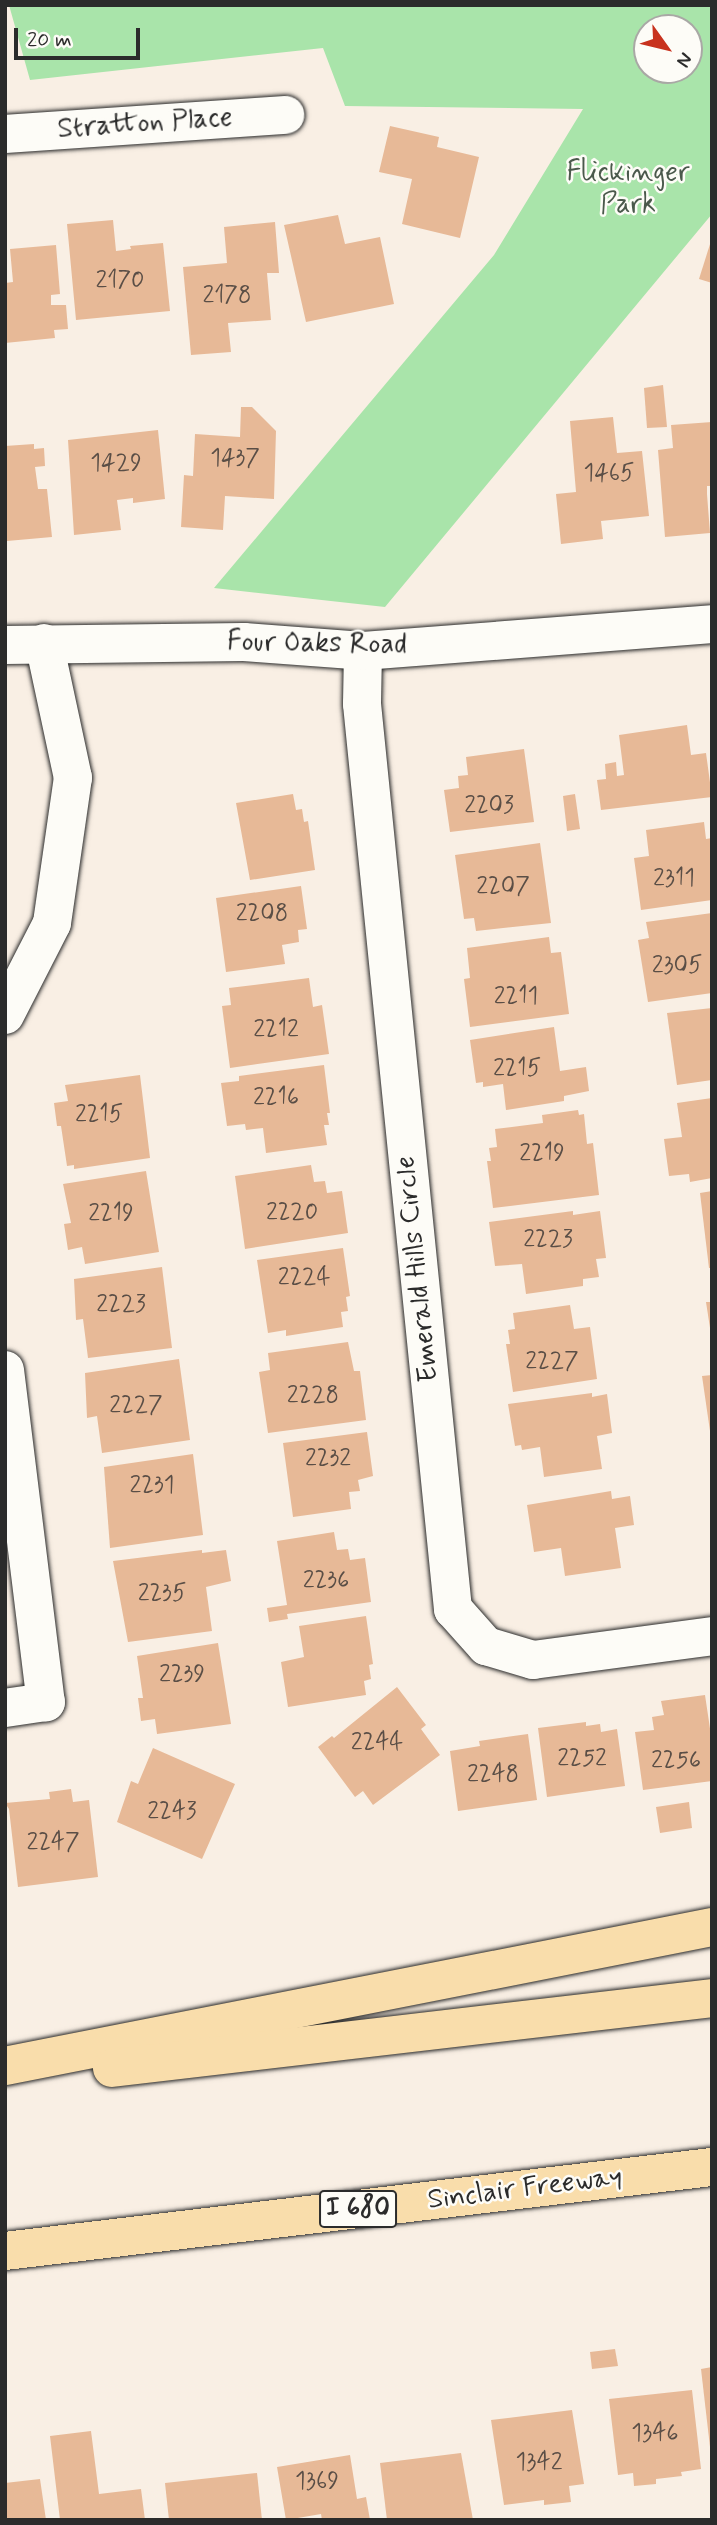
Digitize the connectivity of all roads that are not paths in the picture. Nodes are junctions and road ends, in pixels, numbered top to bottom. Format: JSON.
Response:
{"nodes":[{"id":1,"x":285,"y":115,"type":"dead end"},
{"id":2,"x":5,"y":134,"type":"edge"},
{"id":3,"x":712,"y":624,"type":"edge"},
{"id":4,"x":44,"y":643,"type":"junction"},
{"id":5,"x":5,"y":645,"type":"edge"},
{"id":6,"x":363,"y":651,"type":"junction"},
{"id":7,"x":5,"y":1015,"type":"edge"},
{"id":8,"x":5,"y":1370,"type":"edge"},
{"id":9,"x":712,"y":1636,"type":"edge"},
{"id":10,"x":5,"y":1708,"type":"edge"},
{"id":11,"x":712,"y":1927,"type":"edge"},
{"id":12,"x":712,"y":1998,"type":"edge"},
{"id":13,"x":5,"y":2066,"type":"edge"},
{"id":14,"x":5,"y":2081,"type":"edge"},
{"id":15,"x":712,"y":2167,"type":"edge"},
{"id":16,"x":5,"y":2251,"type":"edge"}],
"edges":[{"from":1,"to":2,"type":"street","name":"Stratton Place"},
{"from":3,"to":6,"type":"street","name":"Four Oaks Road"},
{"from":4,"to":5,"type":"street","name":"Four Oaks Road"},
{"from":4,"to":6,"type":"street","name":"Four Oaks Road"},
{"from":4,"to":7,"type":"street"},
{"from":6,"to":9,"type":"street","name":"Emerald Hills Circle"},
{"from":8,"to":10,"type":"street"},
{"from":11,"to":13,"type":"highway"},
{"from":12,"to":14,"type":"highway"},
{"from":15,"to":16,"type":"highway","name":"Sinclair Freeway","number":"I 680"}]}
